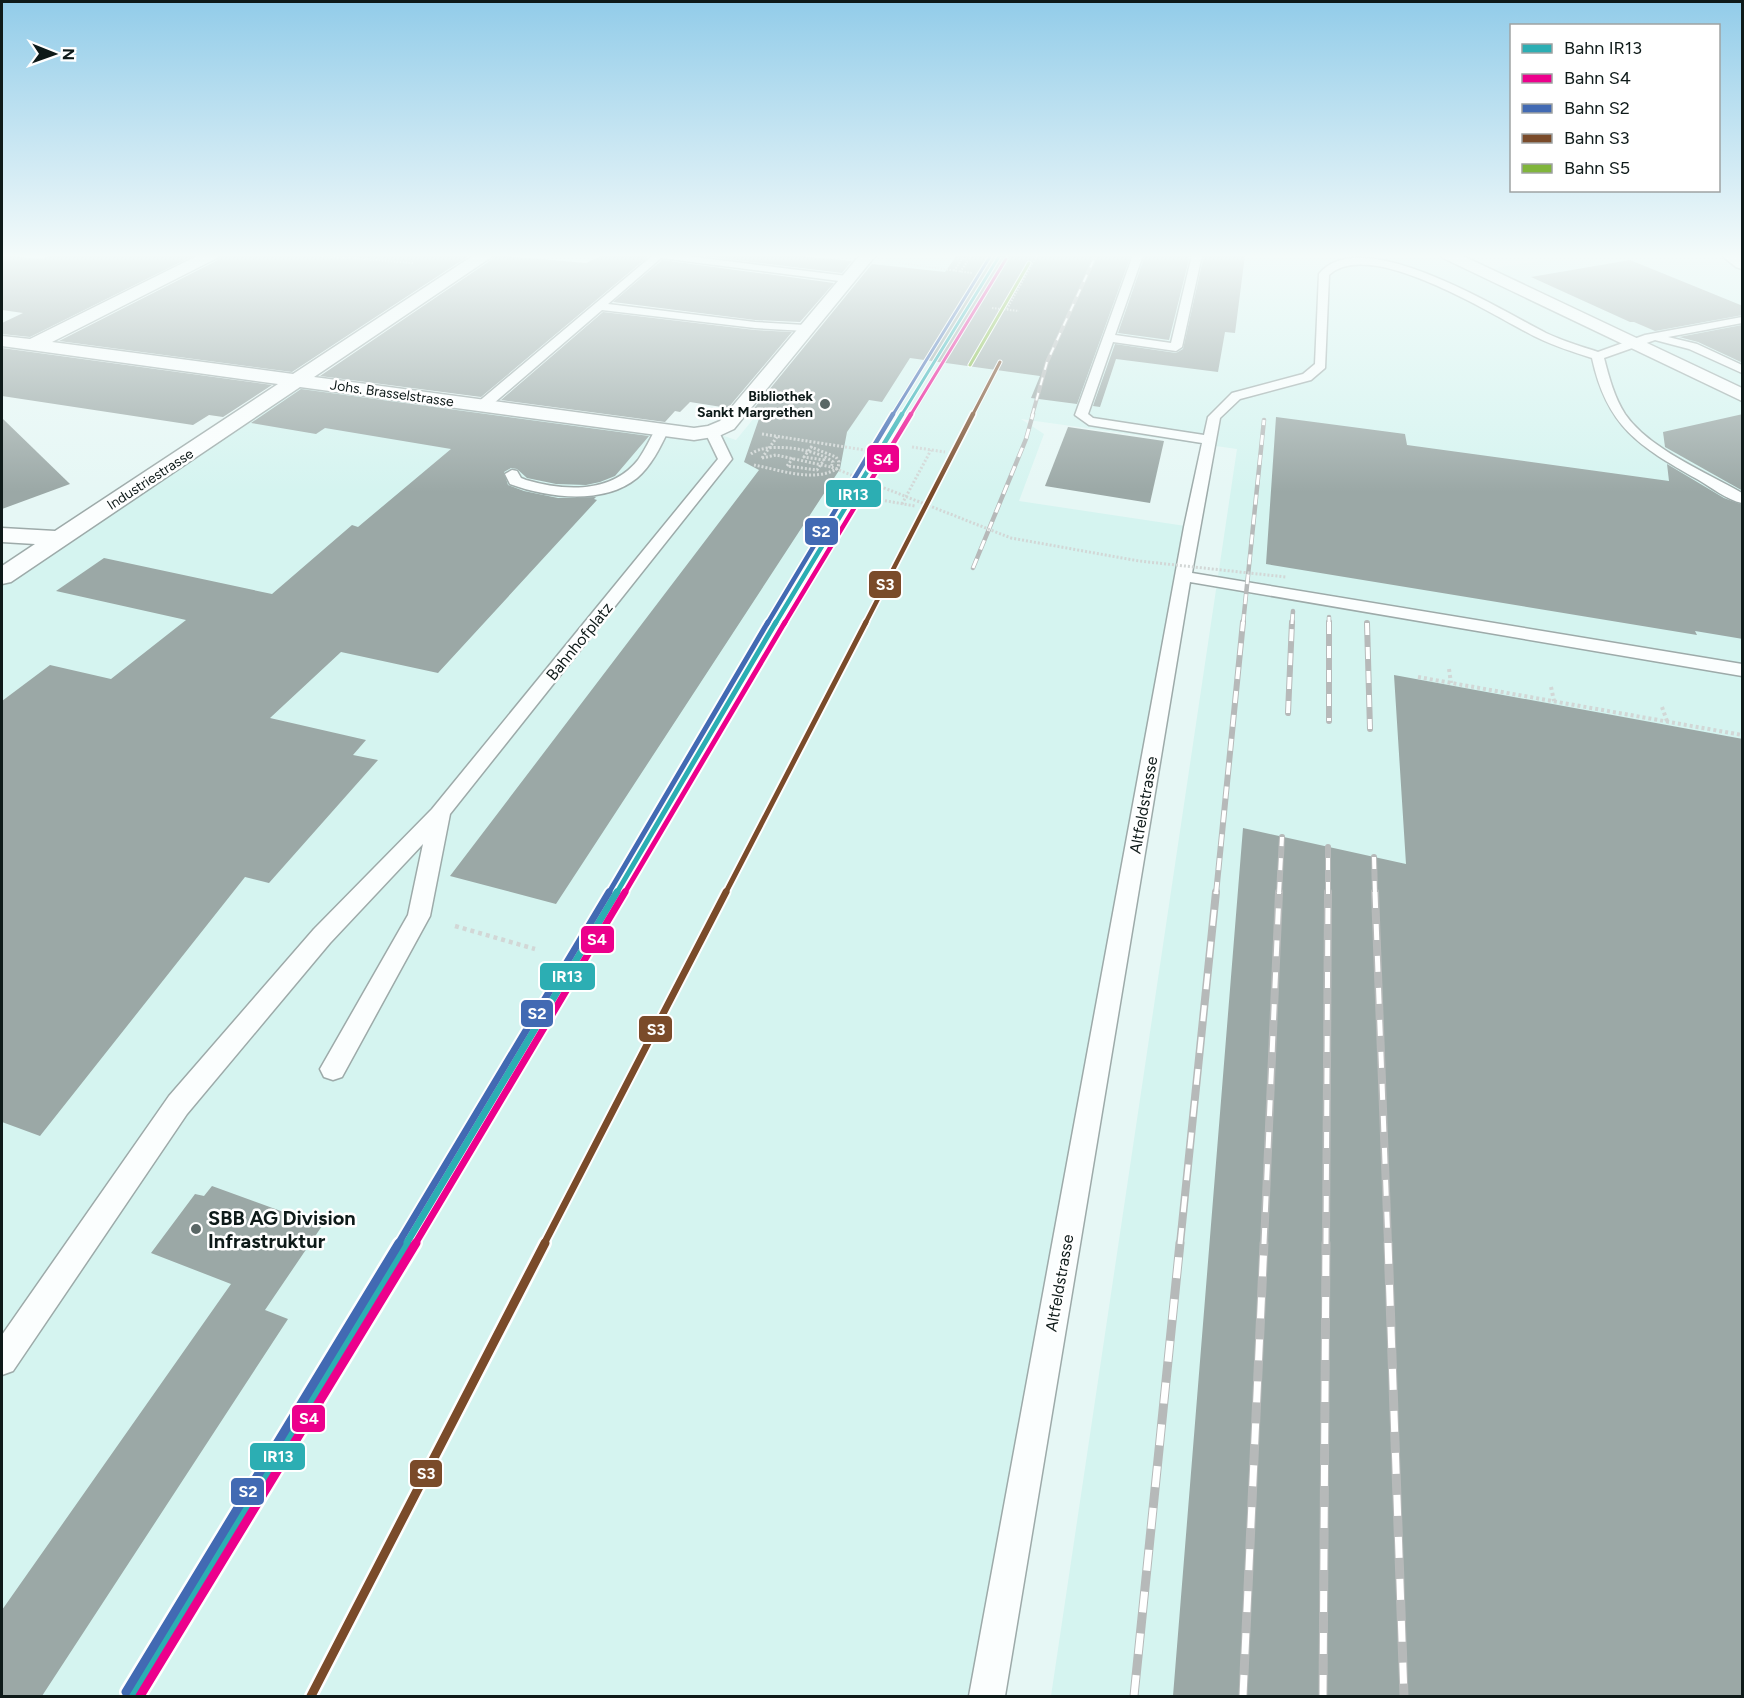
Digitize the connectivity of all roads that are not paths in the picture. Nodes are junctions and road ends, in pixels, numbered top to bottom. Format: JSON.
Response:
{"nodes":[{"id":1,"x":54,"y":334,"type":"edge"},
{"id":2,"x":366,"y":334,"type":"edge"},
{"id":3,"x":566,"y":334,"type":"edge"},
{"id":4,"x":800,"y":334,"type":"edge"},
{"id":5,"x":1109,"y":334,"type":"edge"},
{"id":6,"x":1179,"y":334,"type":"edge"},
{"id":7,"x":1322,"y":334,"type":"edge"},
{"id":8,"x":1540,"y":334,"type":"edge"},
{"id":9,"x":1629,"y":334,"type":"edge"},
{"id":10,"x":1671,"y":334,"type":"edge"},
{"id":11,"x":1108,"y":338,"type":"junction"},
{"id":12,"x":1642,"y":340,"type":"junction"},
{"id":13,"x":2,"y":341,"type":"edge"},
{"id":14,"x":33,"y":345,"type":"junction"},
{"id":15,"x":1598,"y":356,"type":"junction"},
{"id":16,"x":2,"y":357,"type":"edge"},
{"id":17,"x":1743,"y":369,"type":"edge"},
{"id":18,"x":299,"y":380,"type":"junction"},
{"id":19,"x":1743,"y":395,"type":"edge"},
{"id":20,"x":482,"y":406,"type":"junction"},
{"id":21,"x":719,"y":429,"type":"junction"},
{"id":22,"x":661,"y":431,"type":"junction"},
{"id":23,"x":1208,"y":440,"type":"junction"},
{"id":24,"x":512,"y":474,"type":"dead end"},
{"id":25,"x":1743,"y":499,"type":"edge"},
{"id":26,"x":2,"y":535,"type":"edge"},
{"id":27,"x":60,"y":538,"type":"junction"},
{"id":28,"x":1184,"y":576,"type":"junction"},
{"id":29,"x":2,"y":577,"type":"edge"},
{"id":30,"x":1743,"y":670,"type":"edge"},
{"id":31,"x":440,"y":812,"type":"junction"},
{"id":32,"x":333,"y":1069,"type":"dead end"},
{"id":33,"x":2,"y":1360,"type":"edge"},
{"id":34,"x":987,"y":1696,"type":"edge"}],
"edges":[{"from":1,"to":14,"type":"street"},
{"from":2,"to":18,"type":"street","name":"Industriestrasse"},
{"from":3,"to":20,"type":"lane"},
{"from":4,"to":21,"type":"street"},
{"from":5,"to":11,"type":"lane"},
{"from":6,"to":11,"type":"lane"},
{"from":7,"to":23,"type":"lane","name":"Altfeldstrasse"},
{"from":8,"to":15,"type":"lane","name":"Altfeldstrasse"},
{"from":9,"to":12,"type":"street"},
{"from":10,"to":12,"type":"lane"},
{"from":11,"to":23,"type":"lane"},
{"from":12,"to":15,"type":"lane"},
{"from":12,"to":17,"type":"lane"},
{"from":12,"to":19,"type":"street"},
{"from":13,"to":14,"type":"street","name":"Johs. Brasselstrasse"},
{"from":14,"to":16,"type":"street"},
{"from":14,"to":18,"type":"street","name":"Johs. Brasselstrasse"},
{"from":15,"to":25,"type":"lane"},
{"from":18,"to":20,"type":"street","name":"Johs. Brasselstrasse"},
{"from":18,"to":27,"type":"street","name":"Industriestrasse"},
{"from":20,"to":22,"type":"street","name":"Johs. Brasselstrasse"},
{"from":21,"to":22,"type":"street","name":"Johs. Brasselstrasse"},
{"from":21,"to":31,"type":"lane","name":"Bahnhofplatz"},
{"from":22,"to":24,"type":"lane"},
{"from":23,"to":28,"type":"lane","name":"Altfeldstrasse"},
{"from":26,"to":27,"type":"street"},
{"from":27,"to":29,"type":"street","name":"Industriestrasse"},
{"from":28,"to":30,"type":"lane"},
{"from":28,"to":34,"type":"lane","name":"Altfeldstrasse"},
{"from":31,"to":32,"type":"lane","name":"Bahnhofplatz"},
{"from":31,"to":33,"type":"lane"}]}
